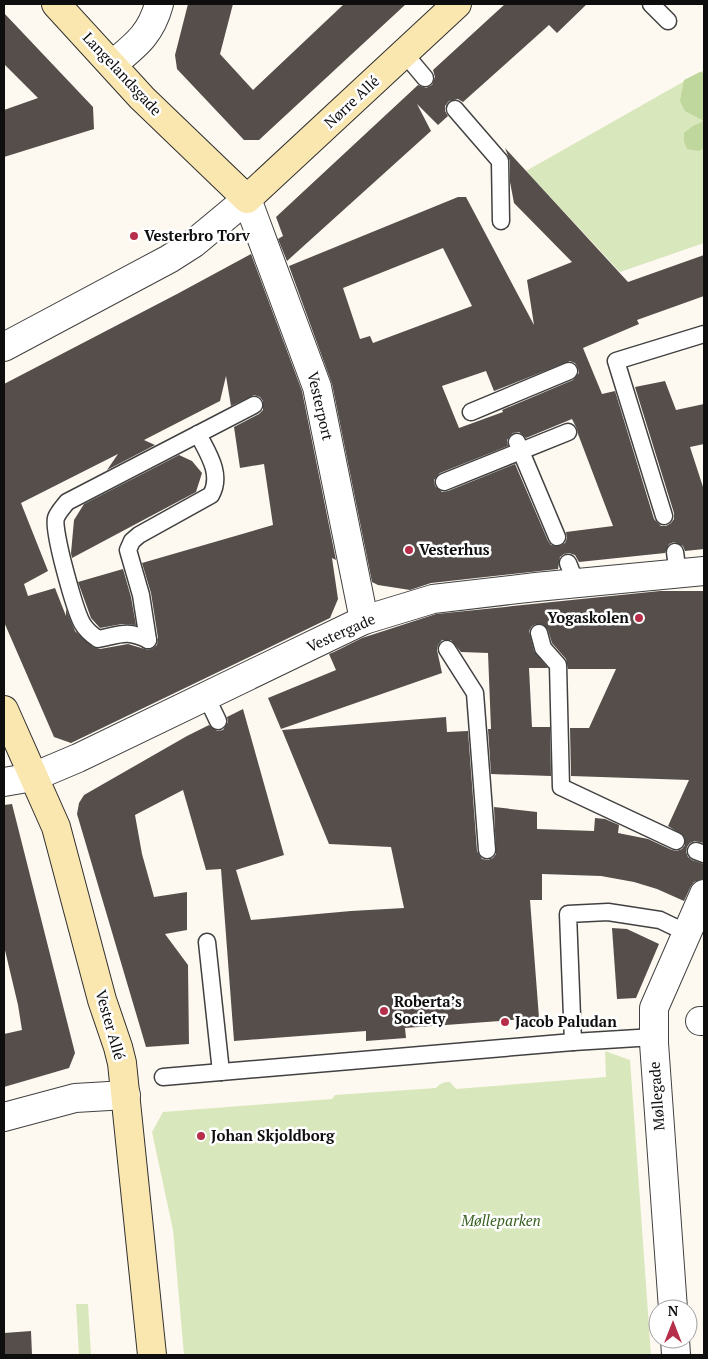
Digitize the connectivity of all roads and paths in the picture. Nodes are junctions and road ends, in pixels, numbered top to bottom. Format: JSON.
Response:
{"nodes":[{"id":1,"x":56,"y":4,"type":"edge"},
{"id":2,"x":159,"y":4,"type":"edge"},
{"id":3,"x":457,"y":4,"type":"edge"},
{"id":4,"x":651,"y":4,"type":"edge"},
{"id":5,"x":668,"y":21,"type":"dead end"},
{"id":6,"x":404,"y":53,"type":"junction"},
{"id":7,"x":113,"y":64,"type":"junction"},
{"id":8,"x":425,"y":78,"type":"dead end"},
{"id":9,"x":455,"y":110,"type":"dead end"},
{"id":10,"x":248,"y":200,"type":"junction"},
{"id":11,"x":501,"y":221,"type":"dead end"},
{"id":12,"x":704,"y":334,"type":"edge"},
{"id":13,"x":4,"y":347,"type":"edge"},
{"id":14,"x":570,"y":371,"type":"dead end"},
{"id":15,"x":254,"y":405,"type":"dead end"},
{"id":16,"x":471,"y":412,"type":"dead end"},
{"id":17,"x":568,"y":432,"type":"dead end"},
{"id":18,"x":198,"y":434,"type":"junction"},
{"id":19,"x":519,"y":446,"type":"junction"},
{"id":20,"x":444,"y":482,"type":"dead end"},
{"id":21,"x":664,"y":516,"type":"dead end"},
{"id":22,"x":557,"y":537,"type":"dead end"},
{"id":23,"x":704,"y":571,"type":"edge"},
{"id":24,"x":364,"y":620,"type":"junction"},
{"id":25,"x":539,"y":633,"type":"dead end"},
{"id":26,"x":447,"y":649,"type":"dead end"},
{"id":27,"x":206,"y":696,"type":"junction"},
{"id":28,"x":4,"y":710,"type":"edge"},
{"id":29,"x":218,"y":721,"type":"dead end"},
{"id":30,"x":33,"y":777,"type":"junction"},
{"id":31,"x":4,"y":782,"type":"edge"},
{"id":32,"x":676,"y":841,"type":"dead end"},
{"id":33,"x":487,"y":850,"type":"dead end"},
{"id":34,"x":704,"y":894,"type":"edge"},
{"id":35,"x":687,"y":933,"type":"junction"},
{"id":36,"x":207,"y":942,"type":"dead end"},
{"id":37,"x":654,"y":1037,"type":"junction"},
{"id":38,"x":573,"y":1042,"type":"junction"},
{"id":39,"x":221,"y":1072,"type":"junction"},
{"id":40,"x":163,"y":1077,"type":"dead end"},
{"id":41,"x":126,"y":1095,"type":"junction"},
{"id":42,"x":4,"y":1117,"type":"edge"},
{"id":43,"x":672,"y":1299,"type":"edge"},
{"id":44,"x":152,"y":1355,"type":"edge"}],
"edges":[{"from":1,"to":7,"type":"street","name":"Langelandsgade"},
{"from":2,"to":7,"type":"street"},
{"from":3,"to":6,"type":"street","name":"Nørre Allé"},
{"from":4,"to":5,"type":"lane"},
{"from":6,"to":8,"type":"lane"},
{"from":6,"to":10,"type":"street","name":"Nørre Allé"},
{"from":7,"to":10,"type":"street","name":"Langelandsgade"},
{"from":9,"to":11,"type":"lane"},
{"from":10,"to":13,"type":"street"},
{"from":10,"to":24,"type":"street","name":"Vesterport"},
{"from":12,"to":21,"type":"lane"},
{"from":14,"to":16,"type":"lane"},
{"from":15,"to":18,"type":"lane"},
{"from":17,"to":19,"type":"lane"},
{"from":18,"to":18,"type":"lane"},
{"from":19,"to":20,"type":"lane"},
{"from":19,"to":22,"type":"lane"},
{"from":23,"to":24,"type":"street","name":"Vestergade"},
{"from":24,"to":27,"type":"street","name":"Vestergade"},
{"from":25,"to":32,"type":"lane"},
{"from":26,"to":33,"type":"lane"},
{"from":27,"to":29,"type":"lane"},
{"from":27,"to":30,"type":"street","name":"Vestergade"},
{"from":28,"to":30,"type":"street","name":"Vester Allé"},
{"from":30,"to":31,"type":"street","name":"Vestergade"},
{"from":30,"to":41,"type":"street","name":"Vester Allé"},
{"from":34,"to":35,"type":"street","name":"Møllegade"},
{"from":35,"to":37,"type":"street","name":"Møllegade"},
{"from":35,"to":38,"type":"lane"},
{"from":36,"to":39,"type":"lane"},
{"from":37,"to":38,"type":"lane"},
{"from":37,"to":43,"type":"street","name":"Møllegade"},
{"from":38,"to":39,"type":"lane"},
{"from":39,"to":40,"type":"lane"},
{"from":41,"to":42,"type":"street"},
{"from":41,"to":44,"type":"street","name":"Vester Allé"}]}
